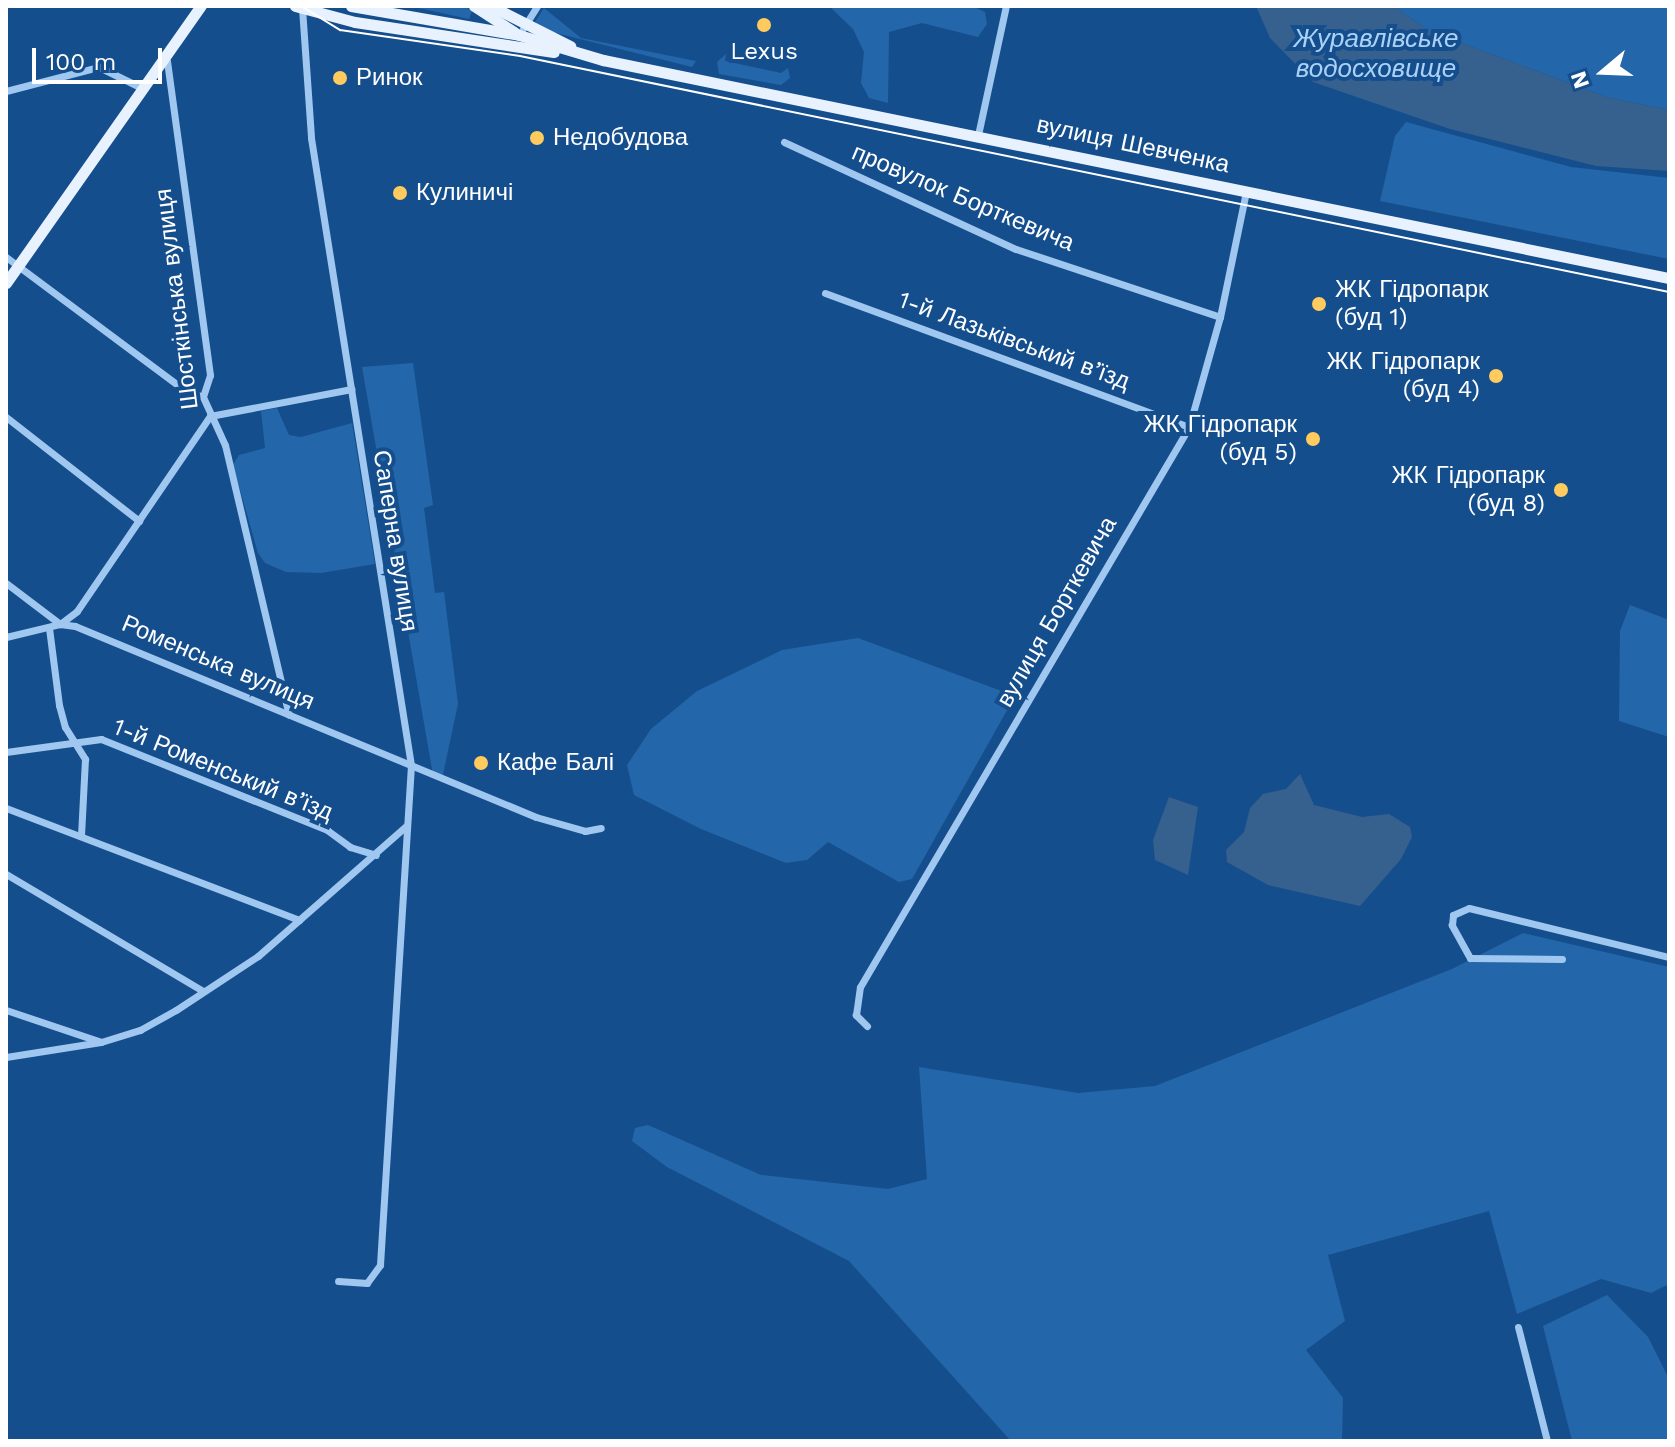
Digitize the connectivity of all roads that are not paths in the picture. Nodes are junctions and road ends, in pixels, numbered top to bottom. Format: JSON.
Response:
{"nodes":[{"id":1,"x":201,"y":6,"type":"edge"},
{"id":2,"x":351,"y":6,"type":"edge"},
{"id":3,"x":475,"y":6,"type":"edge"},
{"id":4,"x":491,"y":6,"type":"edge"},
{"id":5,"x":537,"y":6,"type":"edge"},
{"id":6,"x":1006,"y":6,"type":"edge"},
{"id":7,"x":300,"y":7,"type":"edge"},
{"id":8,"x":527,"y":24,"type":"junction"},
{"id":9,"x":465,"y":25,"type":"junction"},
{"id":10,"x":519,"y":35,"type":"junction"},
{"id":11,"x":472,"y":38,"type":"junction"},
{"id":12,"x":559,"y":52,"type":"junction"},
{"id":13,"x":588,"y":56,"type":"junction"},
{"id":14,"x":167,"y":61,"type":"junction"},
{"id":15,"x":146,"y":90,"type":"junction"},
{"id":16,"x":6,"y":91,"type":"edge"},
{"id":17,"x":978,"y":135,"type":"junction"},
{"id":18,"x":784,"y":142,"type":"dead end"},
{"id":19,"x":1246,"y":191,"type":"junction"},
{"id":20,"x":6,"y":257,"type":"edge"},
{"id":21,"x":19,"y":266,"type":"junction"},
{"id":22,"x":1669,"y":278,"type":"edge"},
{"id":23,"x":6,"y":283,"type":"edge"},
{"id":24,"x":825,"y":293,"type":"dead end"},
{"id":25,"x":1220,"y":317,"type":"junction"},
{"id":26,"x":351,"y":389,"type":"junction"},
{"id":27,"x":203,"y":397,"type":"junction"},
{"id":28,"x":210,"y":416,"type":"junction"},
{"id":29,"x":6,"y":417,"type":"edge"},
{"id":30,"x":1189,"y":427,"type":"junction"},
{"id":31,"x":139,"y":521,"type":"junction"},
{"id":32,"x":6,"y":583,"type":"edge"},
{"id":33,"x":60,"y":624,"type":"junction"},
{"id":34,"x":49,"y":628,"type":"junction"},
{"id":35,"x":6,"y":637,"type":"edge"},
{"id":36,"x":289,"y":715,"type":"junction"},
{"id":37,"x":78,"y":746,"type":"junction"},
{"id":38,"x":6,"y":752,"type":"edge"},
{"id":39,"x":411,"y":765,"type":"junction"},
{"id":40,"x":6,"y":808,"type":"edge"},
{"id":41,"x":407,"y":825,"type":"junction"},
{"id":42,"x":601,"y":828,"type":"dead end"},
{"id":43,"x":81,"y":836,"type":"junction"},
{"id":44,"x":376,"y":855,"type":"junction"},
{"id":45,"x":6,"y":874,"type":"edge"},
{"id":46,"x":299,"y":920,"type":"junction"},
{"id":47,"x":1669,"y":957,"type":"edge"},
{"id":48,"x":1562,"y":959,"type":"dead end"},
{"id":49,"x":203,"y":991,"type":"junction"},
{"id":50,"x":6,"y":1010,"type":"edge"},
{"id":51,"x":867,"y":1026,"type":"dead end"},
{"id":52,"x":101,"y":1042,"type":"junction"},
{"id":53,"x":6,"y":1057,"type":"edge"},
{"id":54,"x":338,"y":1281,"type":"dead end"},
{"id":55,"x":1518,"y":1327,"type":"dead end"},
{"id":56,"x":1547,"y":1441,"type":"edge"}],
"edges":[{"from":1,"to":14,"type":"main road"},
{"from":2,"to":9,"type":"main road","name":"вулиця Шевченка"},
{"from":3,"to":9,"type":"main road"},
{"from":3,"to":10,"type":"main road"},
{"from":4,"to":8,"type":"main road"},
{"from":5,"to":8,"type":"street"},
{"from":6,"to":17,"type":"street"},
{"from":7,"to":11,"type":"main road","name":"вулиця Шевченка"},
{"from":7,"to":26,"type":"street","name":"Саперна вулиця"},
{"from":8,"to":10,"type":"street"},
{"from":8,"to":13,"type":"main road"},
{"from":9,"to":10,"type":"main road","name":"вулиця Шевченка"},
{"from":10,"to":11,"type":"main road"},
{"from":10,"to":12,"type":"main road"},
{"from":10,"to":13,"type":"main road","name":"вулиця Шевченка"},
{"from":11,"to":12,"type":"main road","name":"вулиця Шевченка"},
{"from":12,"to":13,"type":"main road","name":"вулиця Шевченка"},
{"from":13,"to":17,"type":"main road","name":"вулиця Шевченка"},
{"from":14,"to":15,"type":"main road"},
{"from":14,"to":27,"type":"street","name":"Шосткінська вулиця"},
{"from":15,"to":16,"type":"street"},
{"from":15,"to":21,"type":"main road"},
{"from":17,"to":19,"type":"main road","name":"вулиця Шевченка"},
{"from":18,"to":25,"type":"street","name":"провулок Борткевича"},
{"from":19,"to":22,"type":"main road","name":"вулиця Шевченка"},
{"from":19,"to":25,"type":"street","name":"вулиця Борткевича"},
{"from":20,"to":21,"type":"street"},
{"from":21,"to":23,"type":"main road"},
{"from":21,"to":27,"type":"street"},
{"from":24,"to":30,"type":"street","name":"1-й Лазьківський в’їзд"},
{"from":25,"to":30,"type":"street","name":"вулиця Борткевича"},
{"from":26,"to":28,"type":"street"},
{"from":26,"to":39,"type":"street","name":"Саперна вулиця"},
{"from":27,"to":28,"type":"street","name":"Шосткінська вулиця"},
{"from":28,"to":31,"type":"street"},
{"from":28,"to":36,"type":"street","name":"Шосткінська вулиця"},
{"from":29,"to":31,"type":"street"},
{"from":30,"to":51,"type":"street","name":"вулиця Борткевича"},
{"from":31,"to":33,"type":"street"},
{"from":32,"to":33,"type":"street","name":"Роменська вулиця"},
{"from":33,"to":34,"type":"street"},
{"from":33,"to":36,"type":"street","name":"Роменська вулиця"},
{"from":34,"to":35,"type":"street"},
{"from":34,"to":37,"type":"street","name":"1-й Роменський в’їзд"},
{"from":36,"to":39,"type":"street","name":"Роменська вулиця"},
{"from":37,"to":38,"type":"street"},
{"from":37,"to":43,"type":"street"},
{"from":37,"to":44,"type":"street","name":"1-й Роменський в’їзд"},
{"from":39,"to":41,"type":"street","name":"Саперна вулиця"},
{"from":39,"to":42,"type":"street","name":"Роменська вулиця"},
{"from":40,"to":43,"type":"street"},
{"from":41,"to":44,"type":"street"},
{"from":41,"to":54,"type":"street","name":"Саперна вулиця"},
{"from":43,"to":46,"type":"street"},
{"from":44,"to":46,"type":"street"},
{"from":45,"to":49,"type":"street"},
{"from":46,"to":49,"type":"street"},
{"from":47,"to":48,"type":"street"},
{"from":49,"to":52,"type":"street"},
{"from":50,"to":52,"type":"street"},
{"from":52,"to":53,"type":"street"},
{"from":55,"to":56,"type":"street"}]}
